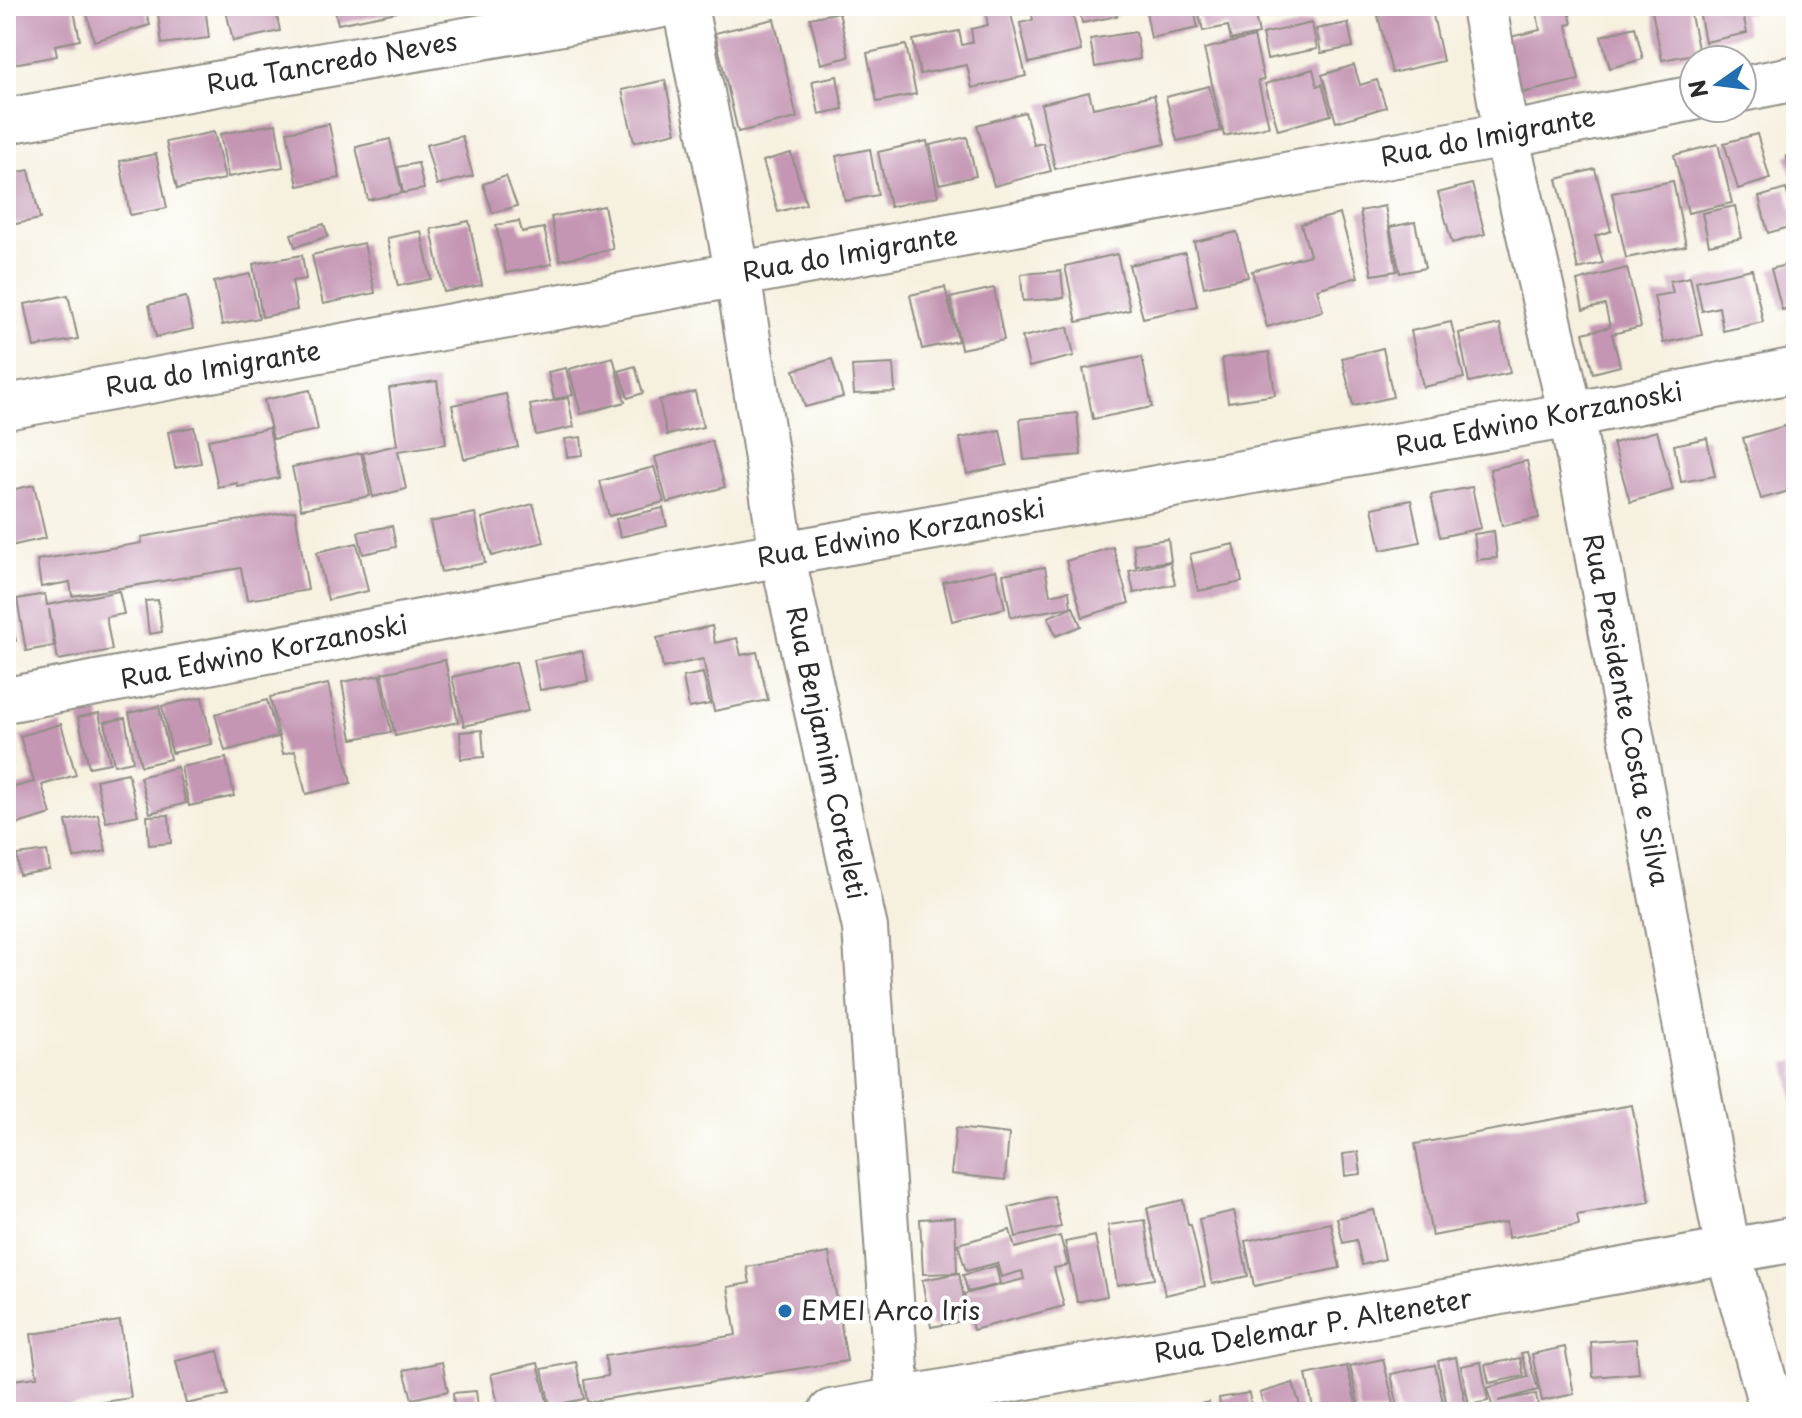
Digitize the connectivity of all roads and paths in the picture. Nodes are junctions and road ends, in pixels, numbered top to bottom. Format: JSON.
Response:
{"nodes":[{"id":1,"x":658,"y":6,"type":"edge"},
{"id":2,"x":685,"y":6,"type":"edge"},
{"id":3,"x":1484,"y":6,"type":"edge"},
{"id":4,"x":1796,"y":78,"type":"edge"},
{"id":5,"x":1758,"y":86,"type":"edge"},
{"id":6,"x":1678,"y":101,"type":"edge"},
{"id":7,"x":6,"y":121,"type":"edge"},
{"id":8,"x":1506,"y":135,"type":"junction"},
{"id":9,"x":738,"y":275,"type":"junction"},
{"id":10,"x":1796,"y":370,"type":"edge"},
{"id":11,"x":6,"y":407,"type":"edge"},
{"id":12,"x":1571,"y":415,"type":"junction"},
{"id":13,"x":782,"y":554,"type":"junction"},
{"id":14,"x":6,"y":700,"type":"edge"},
{"id":15,"x":1796,"y":1239,"type":"edge"},
{"id":16,"x":1728,"y":1251,"type":"junction"},
{"id":17,"x":899,"y":1406,"type":"edge"},
{"id":18,"x":831,"y":1412,"type":"edge"},
{"id":19,"x":1773,"y":1412,"type":"edge"}],
"edges":[{"from":1,"to":7,"type":"street","name":"Rua Tancredo Neves"},
{"from":2,"to":9,"type":"street","name":"Rua Benjamim Corteleti"},
{"from":3,"to":8,"type":"street","name":"Rua Presidente Costa e Silva"},
{"from":4,"to":5,"type":"street"},
{"from":6,"to":8,"type":"street","name":"Rua do Imigrante"},
{"from":8,"to":9,"type":"street","name":"Rua do Imigrante"},
{"from":8,"to":12,"type":"street","name":"Rua Presidente Costa e Silva"},
{"from":9,"to":11,"type":"street","name":"Rua do Imigrante"},
{"from":9,"to":13,"type":"street","name":"Rua Benjamim Corteleti"},
{"from":10,"to":12,"type":"street","name":"Rua Edwino Korzanoski"},
{"from":12,"to":13,"type":"street","name":"Rua Edwino Korzanoski"},
{"from":12,"to":16,"type":"street","name":"Rua Presidente Costa e Silva"},
{"from":13,"to":14,"type":"street","name":"Rua Edwino Korzanoski"},
{"from":13,"to":17,"type":"street","name":"Rua Benjamim Corteleti"},
{"from":15,"to":16,"type":"street","name":"Rua Delemar P. Alteneter"},
{"from":16,"to":17,"type":"street","name":"Rua Delemar P. Alteneter"},
{"from":16,"to":19,"type":"street","name":"Rua Presidente Costa e Silva"},
{"from":17,"to":18,"type":"street","name":"Rua Delemar P. Alteneter"}]}
